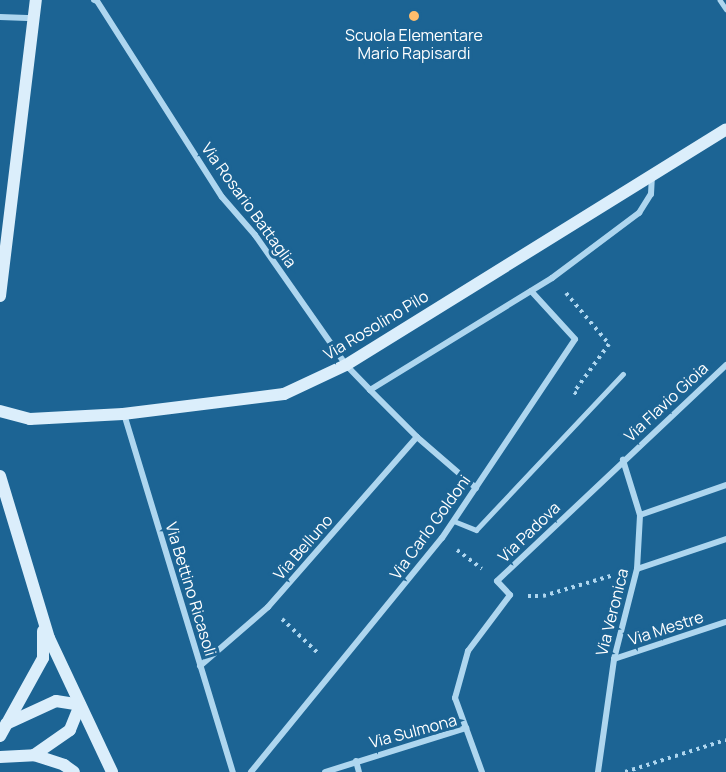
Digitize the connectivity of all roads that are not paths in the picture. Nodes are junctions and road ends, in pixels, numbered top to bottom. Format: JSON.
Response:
{"nodes":[{"id":1,"x":36,"y":0,"type":"edge"},
{"id":2,"x":93,"y":0,"type":"edge"},
{"id":3,"x":720,"y":0,"type":"edge"},
{"id":4,"x":726,"y":9,"type":"edge"},
{"id":5,"x":0,"y":17,"type":"edge"},
{"id":6,"x":34,"y":18,"type":"junction"},
{"id":7,"x":726,"y":129,"type":"edge"},
{"id":8,"x":652,"y":173,"type":"junction"},
{"id":9,"x":531,"y":291,"type":"junction"},
{"id":10,"x":0,"y":296,"type":"edge"},
{"id":11,"x":346,"y":365,"type":"junction"},
{"id":12,"x":726,"y":365,"type":"edge"},
{"id":13,"x":623,"y":374,"type":"dead end"},
{"id":14,"x":370,"y":390,"type":"junction"},
{"id":15,"x":0,"y":411,"type":"edge"},
{"id":16,"x":123,"y":414,"type":"junction"},
{"id":17,"x":417,"y":437,"type":"junction"},
{"id":18,"x":623,"y":460,"type":"junction"},
{"id":19,"x":0,"y":476,"type":"edge"},
{"id":20,"x":726,"y":485,"type":"edge"},
{"id":21,"x":476,"y":488,"type":"junction"},
{"id":22,"x":640,"y":515,"type":"junction"},
{"id":23,"x":454,"y":520,"type":"junction"},
{"id":24,"x":726,"y":539,"type":"edge"},
{"id":25,"x":637,"y":569,"type":"junction"},
{"id":26,"x":726,"y":622,"type":"edge"},
{"id":27,"x":43,"y":623,"type":"junction"},
{"id":28,"x":614,"y":659,"type":"junction"},
{"id":29,"x":200,"y":666,"type":"junction"},
{"id":30,"x":80,"y":705,"type":"junction"},
{"id":31,"x":6,"y":724,"type":"junction"},
{"id":32,"x":466,"y":728,"type":"junction"},
{"id":33,"x":0,"y":736,"type":"edge"},
{"id":34,"x":34,"y":755,"type":"junction"},
{"id":35,"x":0,"y":757,"type":"edge"},
{"id":36,"x":356,"y":761,"type":"junction"},
{"id":37,"x":74,"y":772,"type":"edge"},
{"id":38,"x":112,"y":772,"type":"edge"},
{"id":39,"x":233,"y":772,"type":"edge"},
{"id":40,"x":251,"y":772,"type":"edge"},
{"id":41,"x":325,"y":772,"type":"edge"},
{"id":42,"x":359,"y":772,"type":"edge"},
{"id":43,"x":482,"y":772,"type":"edge"},
{"id":44,"x":598,"y":772,"type":"edge"}],
"edges":[{"from":1,"to":6,"type":"main road"},
{"from":2,"to":11,"type":"street","name":"Via Rosario Battaglia"},
{"from":3,"to":4,"type":"lane"},
{"from":5,"to":6,"type":"street"},
{"from":6,"to":10,"type":"main road"},
{"from":7,"to":8,"type":"main road","name":"Via Rosolino Pilo"},
{"from":8,"to":9,"type":"street"},
{"from":8,"to":11,"type":"main road","name":"Via Rosolino Pilo"},
{"from":9,"to":14,"type":"street"},
{"from":9,"to":21,"type":"street","name":"Via Carlo Goldoni"},
{"from":11,"to":14,"type":"street","name":"Via Rosario Battaglia"},
{"from":11,"to":16,"type":"main road","name":"Via Rosolino Pilo"},
{"from":12,"to":18,"type":"street","name":"Via Flavio Gioia"},
{"from":13,"to":23,"type":"lane"},
{"from":14,"to":17,"type":"street","name":"Via Rosario Battaglia"},
{"from":15,"to":16,"type":"main road","name":"Via Rosolino Pilo"},
{"from":16,"to":29,"type":"street","name":"Via Bettino Ricasoli"},
{"from":17,"to":21,"type":"street","name":"Via Rosario Battaglia"},
{"from":17,"to":29,"type":"street","name":"Via Belluno"},
{"from":18,"to":22,"type":"street","name":"Via Veronica"},
{"from":18,"to":32,"type":"street","name":"Via Padova"},
{"from":19,"to":27,"type":"main road"},
{"from":20,"to":22,"type":"street"},
{"from":21,"to":23,"type":"street","name":"Via Carlo Goldoni"},
{"from":22,"to":25,"type":"street","name":"Via Veronica"},
{"from":23,"to":40,"type":"street","name":"Via Carlo Goldoni"},
{"from":24,"to":25,"type":"street"},
{"from":25,"to":28,"type":"street","name":"Via Veronica"},
{"from":26,"to":28,"type":"street","name":"Via Mestre"},
{"from":27,"to":30,"type":"main road"},
{"from":27,"to":31,"type":"main road"},
{"from":28,"to":44,"type":"street","name":"Via Veronica"},
{"from":29,"to":39,"type":"street","name":"Via Bettino Ricasoli"},
{"from":30,"to":31,"type":"main road"},
{"from":30,"to":34,"type":"main road"},
{"from":30,"to":38,"type":"main road"},
{"from":31,"to":33,"type":"main road"},
{"from":32,"to":36,"type":"street","name":"Via Sulmona"},
{"from":32,"to":43,"type":"street","name":"Via Sulmona"},
{"from":34,"to":35,"type":"main road"},
{"from":34,"to":37,"type":"main road"},
{"from":36,"to":41,"type":"street","name":"Via Sulmona"},
{"from":36,"to":42,"type":"street"}]}
